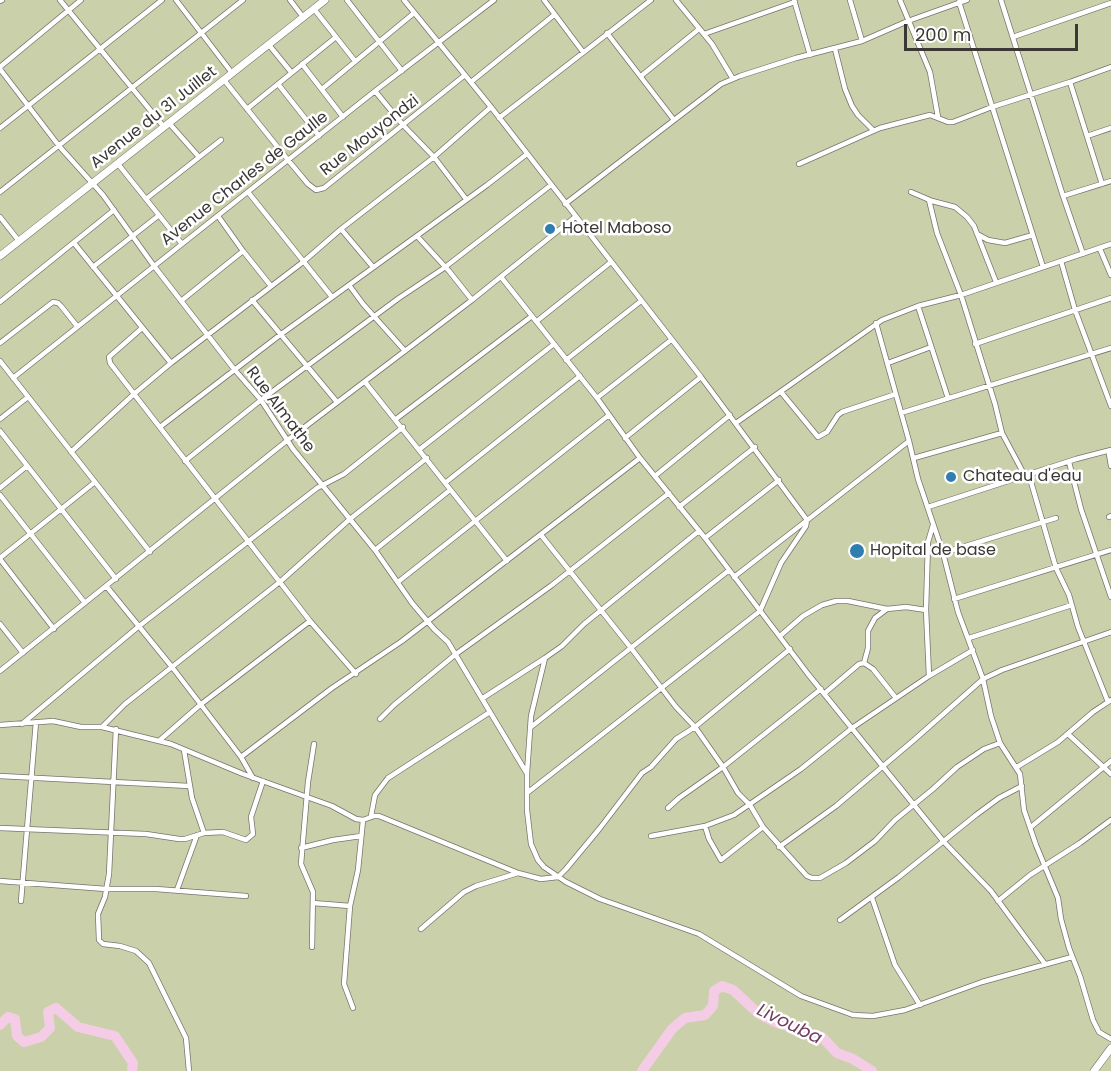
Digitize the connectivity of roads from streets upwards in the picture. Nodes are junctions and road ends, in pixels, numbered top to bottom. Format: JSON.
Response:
{"nodes":[{"id":1,"x":60,"y":0,"type":"edge"},
{"id":2,"x":81,"y":0,"type":"edge"},
{"id":3,"x":162,"y":0,"type":"edge"},
{"id":4,"x":176,"y":0,"type":"edge"},
{"id":5,"x":243,"y":0,"type":"edge"},
{"id":6,"x":290,"y":0,"type":"edge"},
{"id":7,"x":325,"y":0,"type":"edge"},
{"id":8,"x":347,"y":0,"type":"edge"},
{"id":9,"x":404,"y":0,"type":"edge"},
{"id":10,"x":415,"y":0,"type":"edge"},
{"id":11,"x":494,"y":0,"type":"edge"},
{"id":12,"x":553,"y":0,"type":"edge"},
{"id":13,"x":651,"y":0,"type":"edge"},
{"id":14,"x":676,"y":0,"type":"edge"},
{"id":15,"x":850,"y":0,"type":"edge"},
{"id":16,"x":900,"y":0,"type":"edge"},
{"id":17,"x":967,"y":0,"type":"edge"},
{"id":18,"x":1001,"y":0,"type":"edge"},
{"id":19,"x":795,"y":1,"type":"edge"},
{"id":20,"x":546,"y":2,"type":"edge"},
{"id":21,"x":959,"y":2,"type":"junction"},
{"id":22,"x":1111,"y":3,"type":"edge"},
{"id":23,"x":408,"y":5,"type":"junction"},
{"id":24,"x":314,"y":9,"type":"junction"},
{"id":25,"x":68,"y":10,"type":"junction"},
{"id":26,"x":414,"y":13,"type":"junction"},
{"id":27,"x":554,"y":15,"type":"junction"},
{"id":28,"x":303,"y":17,"type":"junction"},
{"id":29,"x":908,"y":21,"type":"junction"},
{"id":30,"x":699,"y":29,"type":"junction"},
{"id":31,"x":203,"y":32,"type":"junction"},
{"id":32,"x":608,"y":33,"type":"junction"},
{"id":33,"x":704,"y":34,"type":"junction"},
{"id":34,"x":336,"y":37,"type":"junction"},
{"id":35,"x":1013,"y":37,"type":"junction"},
{"id":36,"x":862,"y":41,"type":"junction"},
{"id":37,"x":380,"y":43,"type":"junction"},
{"id":38,"x":439,"y":44,"type":"junction"},
{"id":39,"x":269,"y":45,"type":"junction"},
{"id":40,"x":99,"y":49,"type":"junction"},
{"id":41,"x":835,"y":49,"type":"junction"},
{"id":42,"x":583,"y":52,"type":"junction"},
{"id":43,"x":810,"y":55,"type":"junction"},
{"id":44,"x":356,"y":61,"type":"junction"},
{"id":45,"x":302,"y":64,"type":"junction"},
{"id":46,"x":1111,"y":67,"type":"edge"},
{"id":47,"x":0,"y":68,"type":"edge"},
{"id":48,"x":402,"y":71,"type":"junction"},
{"id":49,"x":291,"y":72,"type":"junction"},
{"id":50,"x":232,"y":73,"type":"junction"},
{"id":51,"x":465,"y":75,"type":"junction"},
{"id":52,"x":641,"y":76,"type":"junction"},
{"id":53,"x":733,"y":79,"type":"junction"},
{"id":54,"x":224,"y":80,"type":"junction"},
{"id":55,"x":471,"y":82,"type":"junction"},
{"id":56,"x":1070,"y":82,"type":"junction"},
{"id":57,"x":278,"y":84,"type":"junction"},
{"id":58,"x":132,"y":88,"type":"junction"},
{"id":59,"x":322,"y":89,"type":"junction"},
{"id":60,"x":375,"y":91,"type":"junction"},
{"id":61,"x":1031,"y":94,"type":"junction"},
{"id":62,"x":29,"y":106,"type":"junction"},
{"id":63,"x":992,"y":106,"type":"junction"},
{"id":64,"x":491,"y":107,"type":"junction"},
{"id":65,"x":247,"y":109,"type":"junction"},
{"id":66,"x":343,"y":117,"type":"junction"},
{"id":67,"x":938,"y":117,"type":"junction"},
{"id":68,"x":499,"y":118,"type":"junction"},
{"id":69,"x":674,"y":120,"type":"junction"},
{"id":70,"x":167,"y":125,"type":"junction"},
{"id":71,"x":403,"y":125,"type":"junction"},
{"id":72,"x":0,"y":128,"type":"edge"},
{"id":73,"x":1111,"y":128,"type":"edge"},
{"id":74,"x":873,"y":130,"type":"junction"},
{"id":75,"x":319,"y":136,"type":"junction"},
{"id":76,"x":1087,"y":136,"type":"junction"},
{"id":77,"x":221,"y":140,"type":"dead end"},
{"id":78,"x":59,"y":146,"type":"junction"},
{"id":79,"x":527,"y":154,"type":"junction"},
{"id":80,"x":199,"y":157,"type":"junction"},
{"id":81,"x":434,"y":157,"type":"junction"},
{"id":82,"x":288,"y":160,"type":"junction"},
{"id":83,"x":118,"y":164,"type":"junction"},
{"id":84,"x":799,"y":164,"type":"dead end"},
{"id":85,"x":1111,"y":181,"type":"edge"},
{"id":86,"x":92,"y":184,"type":"junction"},
{"id":87,"x":1102,"y":184,"type":"junction"},
{"id":88,"x":550,"y":185,"type":"junction"},
{"id":89,"x":0,"y":192,"type":"edge"},
{"id":90,"x":248,"y":192,"type":"junction"},
{"id":91,"x":911,"y":192,"type":"dead end"},
{"id":92,"x":1063,"y":196,"type":"junction"},
{"id":93,"x":146,"y":199,"type":"junction"},
{"id":94,"x":466,"y":199,"type":"junction"},
{"id":95,"x":929,"y":200,"type":"junction"},
{"id":96,"x":565,"y":204,"type":"junction"},
{"id":97,"x":114,"y":210,"type":"junction"},
{"id":98,"x":158,"y":216,"type":"junction"},
{"id":99,"x":218,"y":216,"type":"junction"},
{"id":100,"x":0,"y":217,"type":"edge"},
{"id":101,"x":575,"y":217,"type":"junction"},
{"id":102,"x":341,"y":229,"type":"junction"},
{"id":103,"x":977,"y":234,"type":"junction"},
{"id":104,"x":1033,"y":235,"type":"junction"},
{"id":105,"x":417,"y":236,"type":"junction"},
{"id":106,"x":133,"y":237,"type":"junction"},
{"id":107,"x":19,"y":241,"type":"junction"},
{"id":108,"x":74,"y":243,"type":"junction"},
{"id":109,"x":182,"y":244,"type":"junction"},
{"id":110,"x":1111,"y":244,"type":"edge"},
{"id":111,"x":1100,"y":249,"type":"junction"},
{"id":112,"x":243,"y":251,"type":"junction"},
{"id":113,"x":1083,"y":254,"type":"junction"},
{"id":114,"x":0,"y":256,"type":"edge"},
{"id":115,"x":1061,"y":261,"type":"junction"},
{"id":116,"x":303,"y":262,"type":"junction"},
{"id":117,"x":611,"y":262,"type":"junction"},
{"id":118,"x":154,"y":266,"type":"junction"},
{"id":119,"x":93,"y":267,"type":"junction"},
{"id":120,"x":373,"y":267,"type":"junction"},
{"id":121,"x":1043,"y":267,"type":"junction"},
{"id":122,"x":444,"y":268,"type":"junction"},
{"id":123,"x":1111,"y":275,"type":"edge"},
{"id":124,"x":501,"y":277,"type":"junction"},
{"id":125,"x":996,"y":282,"type":"junction"},
{"id":126,"x":349,"y":285,"type":"junction"},
{"id":127,"x":271,"y":286,"type":"junction"},
{"id":128,"x":961,"y":295,"type":"junction"},
{"id":129,"x":116,"y":296,"type":"junction"},
{"id":130,"x":332,"y":297,"type":"junction"},
{"id":131,"x":1111,"y":298,"type":"edge"},
{"id":132,"x":252,"y":300,"type":"junction"},
{"id":133,"x":472,"y":300,"type":"junction"},
{"id":134,"x":181,"y":301,"type":"junction"},
{"id":135,"x":641,"y":301,"type":"junction"},
{"id":136,"x":0,"y":302,"type":"edge"},
{"id":137,"x":918,"y":306,"type":"junction"},
{"id":138,"x":1075,"y":310,"type":"junction"},
{"id":139,"x":532,"y":316,"type":"junction"},
{"id":140,"x":374,"y":317,"type":"junction"},
{"id":141,"x":537,"y":321,"type":"junction"},
{"id":142,"x":876,"y":323,"type":"junction"},
{"id":143,"x":77,"y":326,"type":"junction"},
{"id":144,"x":142,"y":328,"type":"junction"},
{"id":145,"x":207,"y":334,"type":"junction"},
{"id":146,"x":280,"y":335,"type":"junction"},
{"id":147,"x":671,"y":340,"type":"junction"},
{"id":148,"x":0,"y":342,"type":"edge"},
{"id":149,"x":554,"y":344,"type":"junction"},
{"id":150,"x":975,"y":344,"type":"junction"},
{"id":151,"x":931,"y":347,"type":"junction"},
{"id":152,"x":1111,"y":348,"type":"edge"},
{"id":153,"x":405,"y":351,"type":"junction"},
{"id":154,"x":1093,"y":354,"type":"junction"},
{"id":155,"x":566,"y":360,"type":"junction"},
{"id":156,"x":0,"y":362,"type":"edge"},
{"id":157,"x":171,"y":363,"type":"junction"},
{"id":158,"x":888,"y":363,"type":"junction"},
{"id":159,"x":307,"y":366,"type":"junction"},
{"id":160,"x":234,"y":369,"type":"junction"},
{"id":161,"x":580,"y":376,"type":"junction"},
{"id":162,"x":701,"y":376,"type":"junction"},
{"id":163,"x":13,"y":378,"type":"junction"},
{"id":164,"x":365,"y":382,"type":"junction"},
{"id":165,"x":989,"y":385,"type":"junction"},
{"id":166,"x":781,"y":392,"type":"junction"},
{"id":167,"x":134,"y":394,"type":"junction"},
{"id":168,"x":896,"y":394,"type":"junction"},
{"id":169,"x":28,"y":397,"type":"junction"},
{"id":170,"x":597,"y":398,"type":"junction"},
{"id":171,"x":948,"y":398,"type":"junction"},
{"id":172,"x":261,"y":399,"type":"junction"},
{"id":173,"x":338,"y":402,"type":"junction"},
{"id":174,"x":1110,"y":403,"type":"edge"},
{"id":175,"x":901,"y":413,"type":"junction"},
{"id":176,"x":609,"y":415,"type":"junction"},
{"id":177,"x":730,"y":415,"type":"junction"},
{"id":178,"x":0,"y":419,"type":"edge"},
{"id":179,"x":396,"y":419,"type":"junction"},
{"id":180,"x":736,"y":423,"type":"junction"},
{"id":181,"x":160,"y":427,"type":"junction"},
{"id":182,"x":402,"y":427,"type":"junction"},
{"id":183,"x":0,"y":431,"type":"edge"},
{"id":184,"x":1002,"y":433,"type":"junction"},
{"id":185,"x":625,"y":438,"type":"junction"},
{"id":186,"x":289,"y":440,"type":"junction"},
{"id":187,"x":909,"y":441,"type":"junction"},
{"id":188,"x":755,"y":447,"type":"junction"},
{"id":189,"x":420,"y":449,"type":"junction"},
{"id":190,"x":1111,"y":452,"type":"edge"},
{"id":191,"x":71,"y":453,"type":"junction"},
{"id":192,"x":427,"y":458,"type":"junction"},
{"id":193,"x":640,"y":458,"type":"junction"},
{"id":194,"x":914,"y":458,"type":"junction"},
{"id":195,"x":185,"y":461,"type":"junction"},
{"id":196,"x":1068,"y":462,"type":"junction"},
{"id":197,"x":27,"y":466,"type":"junction"},
{"id":198,"x":1111,"y":466,"type":"edge"},
{"id":199,"x":1027,"y":475,"type":"junction"},
{"id":200,"x":655,"y":476,"type":"junction"},
{"id":201,"x":779,"y":480,"type":"junction"},
{"id":202,"x":94,"y":482,"type":"junction"},
{"id":203,"x":445,"y":483,"type":"junction"},
{"id":204,"x":322,"y":486,"type":"junction"},
{"id":205,"x":0,"y":488,"type":"edge"},
{"id":206,"x":450,"y":490,"type":"junction"},
{"id":207,"x":669,"y":493,"type":"junction"},
{"id":208,"x":0,"y":495,"type":"edge"},
{"id":209,"x":215,"y":500,"type":"junction"},
{"id":210,"x":679,"y":507,"type":"junction"},
{"id":211,"x":927,"y":507,"type":"junction"},
{"id":212,"x":61,"y":509,"type":"junction"},
{"id":213,"x":1056,"y":518,"type":"dead end"},
{"id":214,"x":350,"y":519,"type":"junction"},
{"id":215,"x":807,"y":520,"type":"junction"},
{"id":216,"x":475,"y":521,"type":"junction"},
{"id":217,"x":1042,"y":523,"type":"junction"},
{"id":218,"x":933,"y":525,"type":"junction"},
{"id":219,"x":699,"y":531,"type":"junction"},
{"id":220,"x":30,"y":534,"type":"junction"},
{"id":221,"x":541,"y":535,"type":"junction"},
{"id":222,"x":705,"y":538,"type":"junction"},
{"id":223,"x":250,"y":542,"type":"junction"},
{"id":224,"x":375,"y":550,"type":"junction"},
{"id":225,"x":1111,"y":550,"type":"edge"},
{"id":226,"x":150,"y":552,"type":"junction"},
{"id":227,"x":943,"y":553,"type":"junction"},
{"id":228,"x":1095,"y":555,"type":"junction"},
{"id":229,"x":0,"y":559,"type":"edge"},
{"id":230,"x":507,"y":561,"type":"junction"},
{"id":231,"x":1056,"y":568,"type":"junction"},
{"id":232,"x":728,"y":570,"type":"junction"},
{"id":233,"x":569,"y":572,"type":"junction"},
{"id":234,"x":734,"y":577,"type":"junction"},
{"id":235,"x":116,"y":579,"type":"junction"},
{"id":236,"x":280,"y":581,"type":"junction"},
{"id":237,"x":398,"y":582,"type":"junction"},
{"id":238,"x":107,"y":587,"type":"junction"},
{"id":239,"x":1111,"y":597,"type":"edge"},
{"id":240,"x":954,"y":599,"type":"junction"},
{"id":241,"x":85,"y":603,"type":"junction"},
{"id":242,"x":1072,"y":605,"type":"junction"},
{"id":243,"x":887,"y":609,"type":"junction"},
{"id":244,"x":601,"y":610,"type":"junction"},
{"id":245,"x":926,"y":610,"type":"junction"},
{"id":246,"x":760,"y":611,"type":"junction"},
{"id":247,"x":310,"y":621,"type":"junction"},
{"id":248,"x":427,"y":621,"type":"junction"},
{"id":249,"x":0,"y":624,"type":"edge"},
{"id":250,"x":138,"y":627,"type":"junction"},
{"id":251,"x":54,"y":628,"type":"junction"},
{"id":252,"x":1111,"y":632,"type":"edge"},
{"id":253,"x":780,"y":636,"type":"junction"},
{"id":254,"x":969,"y":638,"type":"junction"},
{"id":255,"x":1085,"y":640,"type":"junction"},
{"id":256,"x":631,"y":648,"type":"junction"},
{"id":257,"x":789,"y":649,"type":"junction"},
{"id":258,"x":973,"y":650,"type":"junction"},
{"id":259,"x":22,"y":653,"type":"junction"},
{"id":260,"x":456,"y":654,"type":"junction"},
{"id":261,"x":545,"y":658,"type":"junction"},
{"id":262,"x":864,"y":663,"type":"junction"},
{"id":263,"x":172,"y":667,"type":"junction"},
{"id":264,"x":0,"y":671,"type":"edge"},
{"id":265,"x":356,"y":674,"type":"junction"},
{"id":266,"x":929,"y":676,"type":"junction"},
{"id":267,"x":983,"y":679,"type":"junction"},
{"id":268,"x":662,"y":688,"type":"junction"},
{"id":269,"x":823,"y":691,"type":"junction"},
{"id":270,"x":483,"y":698,"type":"junction"},
{"id":271,"x":896,"y":698,"type":"junction"},
{"id":272,"x":1110,"y":701,"type":"edge"},
{"id":273,"x":200,"y":705,"type":"junction"},
{"id":274,"x":490,"y":712,"type":"junction"},
{"id":275,"x":380,"y":719,"type":"dead end"},
{"id":276,"x":36,"y":722,"type":"junction"},
{"id":277,"x":22,"y":724,"type":"junction"},
{"id":278,"x":0,"y":725,"type":"edge"},
{"id":279,"x":695,"y":726,"type":"junction"},
{"id":280,"x":102,"y":727,"type":"junction"},
{"id":281,"x":530,"y":728,"type":"junction"},
{"id":282,"x":852,"y":728,"type":"junction"},
{"id":283,"x":116,"y":729,"type":"junction"},
{"id":284,"x":1068,"y":734,"type":"junction"},
{"id":285,"x":160,"y":740,"type":"junction"},
{"id":286,"x":1000,"y":743,"type":"junction"},
{"id":287,"x":314,"y":744,"type":"dead end"},
{"id":288,"x":184,"y":750,"type":"junction"},
{"id":289,"x":241,"y":757,"type":"junction"},
{"id":290,"x":1111,"y":761,"type":"edge"},
{"id":291,"x":883,"y":766,"type":"junction"},
{"id":292,"x":1103,"y":766,"type":"junction"},
{"id":293,"x":723,"y":767,"type":"junction"},
{"id":294,"x":1017,"y":767,"type":"junction"},
{"id":295,"x":527,"y":774,"type":"junction"},
{"id":296,"x":1111,"y":774,"type":"edge"},
{"id":297,"x":0,"y":776,"type":"edge"},
{"id":298,"x":31,"y":777,"type":"junction"},
{"id":299,"x":253,"y":778,"type":"junction"},
{"id":300,"x":263,"y":781,"type":"junction"},
{"id":301,"x":114,"y":782,"type":"junction"},
{"id":302,"x":189,"y":786,"type":"junction"},
{"id":303,"x":1022,"y":786,"type":"junction"},
{"id":304,"x":527,"y":793,"type":"junction"},
{"id":305,"x":308,"y":798,"type":"junction"},
{"id":306,"x":914,"y":804,"type":"junction"},
{"id":307,"x":750,"y":805,"type":"junction"},
{"id":308,"x":668,"y":808,"type":"dead end"},
{"id":309,"x":371,"y":817,"type":"junction"},
{"id":310,"x":1111,"y":819,"type":"edge"},
{"id":311,"x":363,"y":820,"type":"junction"},
{"id":312,"x":705,"y":826,"type":"junction"},
{"id":313,"x":763,"y":827,"type":"junction"},
{"id":314,"x":1031,"y":827,"type":"junction"},
{"id":315,"x":0,"y":828,"type":"edge"},
{"id":316,"x":27,"y":829,"type":"junction"},
{"id":317,"x":111,"y":832,"type":"junction"},
{"id":318,"x":204,"y":833,"type":"junction"},
{"id":319,"x":197,"y":835,"type":"junction"},
{"id":320,"x":361,"y":836,"type":"junction"},
{"id":321,"x":651,"y":836,"type":"dead end"},
{"id":322,"x":944,"y":842,"type":"junction"},
{"id":323,"x":779,"y":847,"type":"junction"},
{"id":324,"x":301,"y":848,"type":"junction"},
{"id":325,"x":1046,"y":866,"type":"junction"},
{"id":326,"x":518,"y":873,"type":"junction"},
{"id":327,"x":558,"y":877,"type":"junction"},
{"id":328,"x":0,"y":881,"type":"edge"},
{"id":329,"x":24,"y":881,"type":"junction"},
{"id":330,"x":106,"y":889,"type":"junction"},
{"id":331,"x":177,"y":890,"type":"junction"},
{"id":332,"x":246,"y":896,"type":"dead end"},
{"id":333,"x":872,"y":898,"type":"junction"},
{"id":334,"x":21,"y":901,"type":"dead end"},
{"id":335,"x":998,"y":901,"type":"junction"},
{"id":336,"x":314,"y":903,"type":"junction"},
{"id":337,"x":350,"y":906,"type":"junction"},
{"id":338,"x":840,"y":920,"type":"dead end"},
{"id":339,"x":422,"y":929,"type":"dead end"},
{"id":340,"x":312,"y":947,"type":"dead end"},
{"id":341,"x":1072,"y":957,"type":"junction"},
{"id":342,"x":1045,"y":964,"type":"junction"},
{"id":343,"x":920,"y":1005,"type":"junction"},
{"id":344,"x":353,"y":1008,"type":"dead end"},
{"id":345,"x":1111,"y":1039,"type":"edge"},
{"id":346,"x":1111,"y":1048,"type":"edge"},
{"id":347,"x":189,"y":1071,"type":"edge"},
{"id":348,"x":1094,"y":1071,"type":"edge"}],
"edges":[{"from":1,"to":25,"type":"street"},
{"from":2,"to":25,"type":"street"},
{"from":3,"to":40,"type":"street"},
{"from":4,"to":31,"type":"street"},
{"from":5,"to":31,"type":"street"},
{"from":6,"to":28,"type":"street"},
{"from":7,"to":24,"type":"street","name":"Avenue du 31 Juillet"},
{"from":8,"to":37,"type":"street"},
{"from":9,"to":23,"type":"street"},
{"from":10,"to":23,"type":"street"},
{"from":11,"to":38,"type":"street","name":"Avenue Charles de Gaulle"},
{"from":12,"to":20,"type":"street"},
{"from":13,"to":32,"type":"street"},
{"from":14,"to":30,"type":"street"},
{"from":15,"to":36,"type":"street"},
{"from":16,"to":29,"type":"street"},
{"from":17,"to":21,"type":"street"},
{"from":18,"to":35,"type":"street"},
{"from":19,"to":33,"type":"street"},
{"from":19,"to":43,"type":"street"},
{"from":20,"to":27,"type":"street"},
{"from":21,"to":29,"type":"street"},
{"from":21,"to":63,"type":"street"},
{"from":22,"to":35,"type":"street"},
{"from":23,"to":26,"type":"street"},
{"from":24,"to":28,"type":"street","name":"Avenue du 31 Juillet"},
{"from":24,"to":34,"type":"street"},
{"from":25,"to":40,"type":"street"},
{"from":25,"to":47,"type":"street"},
{"from":26,"to":37,"type":"street"},
{"from":26,"to":38,"type":"street"},
{"from":27,"to":42,"type":"street"},
{"from":27,"to":55,"type":"street"},
{"from":28,"to":39,"type":"street","name":"Avenue du 31 Juillet"},
{"from":29,"to":36,"type":"street"},
{"from":29,"to":67,"type":"street"},
{"from":30,"to":33,"type":"street"},
{"from":30,"to":52,"type":"street"},
{"from":31,"to":50,"type":"street"},
{"from":31,"to":58,"type":"street"},
{"from":32,"to":42,"type":"street"},
{"from":32,"to":52,"type":"street"},
{"from":33,"to":53,"type":"street"},
{"from":34,"to":44,"type":"street"},
{"from":34,"to":45,"type":"street"},
{"from":35,"to":61,"type":"street"},
{"from":36,"to":41,"type":"street"},
{"from":37,"to":44,"type":"street"},
{"from":37,"to":48,"type":"street"},
{"from":38,"to":48,"type":"street","name":"Avenue Charles de Gaulle"},
{"from":38,"to":51,"type":"street"},
{"from":39,"to":49,"type":"street"},
{"from":39,"to":50,"type":"street","name":"Avenue du 31 Juillet"},
{"from":40,"to":58,"type":"street"},
{"from":40,"to":62,"type":"street"},
{"from":41,"to":43,"type":"street"},
{"from":41,"to":74,"type":"street"},
{"from":42,"to":68,"type":"street"},
{"from":43,"to":53,"type":"street"},
{"from":44,"to":59,"type":"street"},
{"from":45,"to":49,"type":"street"},
{"from":45,"to":59,"type":"street"},
{"from":46,"to":56,"type":"street"},
{"from":47,"to":62,"type":"street","name":"Rue Almathe"},
{"from":48,"to":60,"type":"street","name":"Avenue Charles de Gaulle"},
{"from":49,"to":57,"type":"street"},
{"from":50,"to":54,"type":"street","name":"Avenue du 31 Juillet"},
{"from":51,"to":55,"type":"street"},
{"from":51,"to":71,"type":"street","name":"Rue Mouyondzi"},
{"from":52,"to":69,"type":"street"},
{"from":53,"to":69,"type":"street"},
{"from":54,"to":65,"type":"street","name":"Rue Mouyondzi"},
{"from":54,"to":70,"type":"street","name":"Avenue du 31 Juillet"},
{"from":55,"to":64,"type":"street"},
{"from":56,"to":61,"type":"street"},
{"from":56,"to":76,"type":"street"},
{"from":57,"to":65,"type":"street"},
{"from":57,"to":75,"type":"street"},
{"from":58,"to":70,"type":"street"},
{"from":58,"to":78,"type":"street"},
{"from":59,"to":66,"type":"street"},
{"from":60,"to":66,"type":"street","name":"Avenue Charles de Gaulle"},
{"from":60,"to":71,"type":"street"},
{"from":61,"to":63,"type":"street"},
{"from":61,"to":92,"type":"street"},
{"from":62,"to":72,"type":"street"},
{"from":62,"to":78,"type":"street","name":"Rue Almathe"},
{"from":63,"to":67,"type":"street"},
{"from":63,"to":104,"type":"street"},
{"from":64,"to":68,"type":"street"},
{"from":64,"to":81,"type":"street"},
{"from":65,"to":82,"type":"street","name":"Rue Mouyondzi"},
{"from":66,"to":75,"type":"street","name":"Avenue Charles de Gaulle"},
{"from":67,"to":74,"type":"street"},
{"from":68,"to":79,"type":"street"},
{"from":69,"to":96,"type":"street"},
{"from":70,"to":80,"type":"street"},
{"from":70,"to":83,"type":"street","name":"Avenue du 31 Juillet"},
{"from":71,"to":81,"type":"street"},
{"from":71,"to":82,"type":"street","name":"Rue Mouyondzi"},
{"from":73,"to":76,"type":"street"},
{"from":74,"to":84,"type":"street"},
{"from":75,"to":82,"type":"street","name":"Avenue Charles de Gaulle"},
{"from":76,"to":87,"type":"street"},
{"from":77,"to":80,"type":"street"},
{"from":78,"to":86,"type":"street","name":"Rue Almathe"},
{"from":78,"to":89,"type":"street"},
{"from":79,"to":88,"type":"street"},
{"from":79,"to":94,"type":"street"},
{"from":80,"to":93,"type":"street"},
{"from":81,"to":94,"type":"street"},
{"from":81,"to":102,"type":"street"},
{"from":82,"to":90,"type":"street","name":"Avenue Charles de Gaulle"},
{"from":83,"to":86,"type":"street","name":"Avenue du 31 Juillet"},
{"from":83,"to":93,"type":"street"},
{"from":85,"to":87,"type":"street"},
{"from":86,"to":97,"type":"street","name":"Rue Almathe"},
{"from":86,"to":107,"type":"street","name":"Avenue du 31 Juillet"},
{"from":87,"to":92,"type":"street"},
{"from":88,"to":96,"type":"street"},
{"from":88,"to":122,"type":"street"},
{"from":90,"to":99,"type":"street","name":"Avenue Charles de Gaulle"},
{"from":90,"to":116,"type":"street"},
{"from":91,"to":95,"type":"street"},
{"from":92,"to":113,"type":"street"},
{"from":93,"to":98,"type":"street"},
{"from":94,"to":105,"type":"street"},
{"from":95,"to":103,"type":"street"},
{"from":95,"to":128,"type":"street"},
{"from":96,"to":101,"type":"street"},
{"from":97,"to":106,"type":"street","name":"Rue Almathe"},
{"from":97,"to":108,"type":"street"},
{"from":98,"to":106,"type":"street"},
{"from":98,"to":109,"type":"street"},
{"from":99,"to":109,"type":"street","name":"Avenue Charles de Gaulle"},
{"from":99,"to":112,"type":"street"},
{"from":100,"to":107,"type":"street"},
{"from":101,"to":117,"type":"street"},
{"from":101,"to":124,"type":"street"},
{"from":102,"to":116,"type":"street"},
{"from":102,"to":120,"type":"street"},
{"from":103,"to":104,"type":"street"},
{"from":103,"to":125,"type":"street"},
{"from":104,"to":121,"type":"street"},
{"from":105,"to":120,"type":"street"},
{"from":105,"to":122,"type":"street"},
{"from":106,"to":118,"type":"street","name":"Rue Almathe"},
{"from":106,"to":119,"type":"street"},
{"from":107,"to":114,"type":"street","name":"Avenue du 31 Juillet"},
{"from":108,"to":119,"type":"street"},
{"from":108,"to":136,"type":"street"},
{"from":109,"to":118,"type":"street","name":"Avenue Charles de Gaulle"},
{"from":110,"to":111,"type":"street"},
{"from":111,"to":113,"type":"street"},
{"from":111,"to":123,"type":"street"},
{"from":112,"to":127,"type":"street"},
{"from":112,"to":134,"type":"street"},
{"from":113,"to":115,"type":"street"},
{"from":115,"to":121,"type":"street"},
{"from":115,"to":138,"type":"street"},
{"from":116,"to":127,"type":"street"},
{"from":116,"to":130,"type":"street"},
{"from":117,"to":135,"type":"street"},
{"from":117,"to":141,"type":"street"},
{"from":118,"to":129,"type":"street","name":"Avenue Charles de Gaulle"},
{"from":118,"to":134,"type":"street","name":"Rue Almathe"},
{"from":119,"to":129,"type":"street"},
{"from":120,"to":126,"type":"street"},
{"from":121,"to":125,"type":"street"},
{"from":122,"to":133,"type":"street"},
{"from":122,"to":140,"type":"street"},
{"from":124,"to":133,"type":"street"},
{"from":124,"to":139,"type":"street"},
{"from":125,"to":128,"type":"street"},
{"from":126,"to":130,"type":"street"},
{"from":126,"to":140,"type":"street"},
{"from":127,"to":132,"type":"street"},
{"from":128,"to":137,"type":"street"},
{"from":128,"to":150,"type":"street"},
{"from":129,"to":143,"type":"street","name":"Avenue Charles de Gaulle"},
{"from":129,"to":144,"type":"street"},
{"from":130,"to":146,"type":"street"},
{"from":131,"to":138,"type":"street"},
{"from":132,"to":145,"type":"street"},
{"from":132,"to":146,"type":"street"},
{"from":133,"to":153,"type":"street"},
{"from":134,"to":145,"type":"street","name":"Rue Almathe"},
{"from":135,"to":147,"type":"street"},
{"from":135,"to":155,"type":"street"},
{"from":137,"to":142,"type":"street"},
{"from":137,"to":151,"type":"street"},
{"from":138,"to":150,"type":"street"},
{"from":138,"to":154,"type":"street"},
{"from":139,"to":141,"type":"street"},
{"from":139,"to":179,"type":"street"},
{"from":140,"to":153,"type":"street"},
{"from":140,"to":159,"type":"street"},
{"from":141,"to":149,"type":"street"},
{"from":142,"to":158,"type":"street"},
{"from":142,"to":166,"type":"street"},
{"from":143,"to":148,"type":"street"},
{"from":143,"to":163,"type":"street","name":"Avenue Charles de Gaulle"},
{"from":144,"to":157,"type":"street"},
{"from":144,"to":167,"type":"street"},
{"from":145,"to":157,"type":"street"},
{"from":145,"to":160,"type":"street","name":"Rue Almathe"},
{"from":146,"to":159,"type":"street"},
{"from":146,"to":160,"type":"street"},
{"from":147,"to":162,"type":"street"},
{"from":147,"to":170,"type":"street"},
{"from":149,"to":155,"type":"street"},
{"from":149,"to":189,"type":"street"},
{"from":150,"to":165,"type":"street"},
{"from":151,"to":158,"type":"street"},
{"from":151,"to":171,"type":"street"},
{"from":152,"to":154,"type":"street"},
{"from":153,"to":164,"type":"street"},
{"from":154,"to":165,"type":"street"},
{"from":154,"to":174,"type":"street"},
{"from":155,"to":161,"type":"street"},
{"from":156,"to":163,"type":"street"},
{"from":157,"to":167,"type":"street"},
{"from":158,"to":168,"type":"street"},
{"from":159,"to":172,"type":"street"},
{"from":159,"to":173,"type":"street"},
{"from":160,"to":172,"type":"street","name":"Rue Almathe"},
{"from":160,"to":181,"type":"street"},
{"from":161,"to":170,"type":"street"},
{"from":161,"to":203,"type":"street"},
{"from":162,"to":177,"type":"street"},
{"from":162,"to":185,"type":"street"},
{"from":163,"to":169,"type":"street"},
{"from":164,"to":173,"type":"street"},
{"from":164,"to":179,"type":"street"},
{"from":165,"to":171,"type":"street"},
{"from":165,"to":184,"type":"street"},
{"from":166,"to":168,"type":"street"},
{"from":166,"to":180,"type":"street"},
{"from":167,"to":181,"type":"street"},
{"from":167,"to":191,"type":"street"},
{"from":168,"to":175,"type":"street"},
{"from":169,"to":178,"type":"street"},
{"from":169,"to":191,"type":"street"},
{"from":170,"to":176,"type":"street"},
{"from":171,"to":175,"type":"street"},
{"from":172,"to":186,"type":"street","name":"Rue Almathe"},
{"from":172,"to":195,"type":"street"},
{"from":173,"to":186,"type":"street"},
{"from":175,"to":187,"type":"street"},
{"from":176,"to":185,"type":"street"},
{"from":176,"to":216,"type":"street"},
{"from":177,"to":180,"type":"street"},
{"from":177,"to":200,"type":"street"},
{"from":179,"to":182,"type":"street"},
{"from":180,"to":188,"type":"street"},
{"from":181,"to":195,"type":"street"},
{"from":182,"to":189,"type":"street"},
{"from":182,"to":204,"type":"street"},
{"from":183,"to":197,"type":"street"},
{"from":184,"to":194,"type":"street"},
{"from":184,"to":199,"type":"street"},
{"from":185,"to":193,"type":"street"},
{"from":186,"to":204,"type":"street","name":"Rue Almathe"},
{"from":186,"to":209,"type":"street"},
{"from":187,"to":194,"type":"street"},
{"from":187,"to":215,"type":"street"},
{"from":188,"to":201,"type":"street"},
{"from":188,"to":210,"type":"street"},
{"from":189,"to":192,"type":"street"},
{"from":190,"to":196,"type":"street"},
{"from":190,"to":198,"type":"street"},
{"from":191,"to":202,"type":"street"},
{"from":192,"to":203,"type":"street"},
{"from":192,"to":214,"type":"street"},
{"from":193,"to":200,"type":"street"},
{"from":193,"to":221,"type":"street"},
{"from":194,"to":211,"type":"street"},
{"from":195,"to":209,"type":"street"},
{"from":196,"to":199,"type":"street"},
{"from":196,"to":228,"type":"street"},
{"from":197,"to":205,"type":"street"},
{"from":197,"to":212,"type":"street"},
{"from":199,"to":211,"type":"street"},
{"from":199,"to":217,"type":"street"},
{"from":200,"to":207,"type":"street"},
{"from":201,"to":215,"type":"street"},
{"from":201,"to":222,"type":"street"},
{"from":202,"to":212,"type":"street"},
{"from":202,"to":226,"type":"street"},
{"from":203,"to":206,"type":"street"},
{"from":204,"to":214,"type":"street","name":"Rue Almathe"},
{"from":204,"to":223,"type":"street"},
{"from":206,"to":216,"type":"street"},
{"from":206,"to":224,"type":"street"},
{"from":207,"to":210,"type":"street"},
{"from":207,"to":233,"type":"street"},
{"from":208,"to":220,"type":"street"},
{"from":209,"to":223,"type":"street"},
{"from":209,"to":226,"type":"street"},
{"from":210,"to":219,"type":"street"},
{"from":211,"to":218,"type":"street"},
{"from":212,"to":220,"type":"street"},
{"from":212,"to":235,"type":"street"},
{"from":213,"to":217,"type":"street"},
{"from":214,"to":224,"type":"street","name":"Rue Almathe"},
{"from":214,"to":236,"type":"street"},
{"from":215,"to":234,"type":"street"},
{"from":215,"to":246,"type":"street"},
{"from":216,"to":230,"type":"street"},
{"from":216,"to":237,"type":"street"},
{"from":217,"to":227,"type":"street"},
{"from":217,"to":231,"type":"street"},
{"from":218,"to":227,"type":"street"},
{"from":218,"to":245,"type":"street"},
{"from":219,"to":222,"type":"street"},
{"from":219,"to":244,"type":"street"},
{"from":220,"to":229,"type":"street"},
{"from":220,"to":241,"type":"street"},
{"from":221,"to":230,"type":"street"},
{"from":221,"to":233,"type":"street"},
{"from":222,"to":232,"type":"street"},
{"from":223,"to":236,"type":"street"},
{"from":223,"to":250,"type":"street"},
{"from":224,"to":237,"type":"street","name":"Rue Almathe"},
{"from":225,"to":228,"type":"street"},
{"from":226,"to":235,"type":"street"},
{"from":227,"to":240,"type":"street"},
{"from":228,"to":231,"type":"street"},
{"from":228,"to":239,"type":"street"},
{"from":229,"to":251,"type":"street"},
{"from":230,"to":248,"type":"street"},
{"from":231,"to":240,"type":"street"},
{"from":231,"to":242,"type":"street"},
{"from":232,"to":234,"type":"street"},
{"from":232,"to":256,"type":"street"},
{"from":233,"to":244,"type":"street"},
{"from":233,"to":260,"type":"street"},
{"from":234,"to":246,"type":"street"},
{"from":235,"to":238,"type":"street"},
{"from":236,"to":247,"type":"street"},
{"from":236,"to":263,"type":"street"},
{"from":237,"to":248,"type":"street","name":"Rue Almathe"},
{"from":238,"to":241,"type":"street"},
{"from":238,"to":250,"type":"street"},
{"from":240,"to":254,"type":"street"},
{"from":241,"to":251,"type":"street"},
{"from":242,"to":254,"type":"street"},
{"from":242,"to":255,"type":"street"},
{"from":243,"to":245,"type":"street"},
{"from":243,"to":253,"type":"street"},
{"from":243,"to":262,"type":"street"},
{"from":244,"to":256,"type":"street"},
{"from":244,"to":261,"type":"street"},
{"from":245,"to":266,"type":"street"},
{"from":246,"to":253,"type":"street"},
{"from":246,"to":268,"type":"street"},
{"from":247,"to":265,"type":"street"},
{"from":247,"to":273,"type":"street"},
{"from":248,"to":260,"type":"street","name":"Rue Almathe"},
{"from":248,"to":265,"type":"street"},
{"from":249,"to":259,"type":"street"},
{"from":250,"to":263,"type":"street"},
{"from":250,"to":277,"type":"street"},
{"from":251,"to":259,"type":"street"},
{"from":252,"to":255,"type":"street"},
{"from":253,"to":257,"type":"street"},
{"from":254,"to":258,"type":"street"},
{"from":255,"to":267,"type":"street"},
{"from":255,"to":272,"type":"street"},
{"from":256,"to":268,"type":"street"},
{"from":256,"to":281,"type":"street"},
{"from":257,"to":269,"type":"street"},
{"from":257,"to":279,"type":"street"},
{"from":258,"to":266,"type":"street"},
{"from":258,"to":267,"type":"street"},
{"from":259,"to":264,"type":"street"},
{"from":260,"to":270,"type":"street","name":"Rue Almathe"},
{"from":260,"to":275,"type":"street"},
{"from":261,"to":270,"type":"street"},
{"from":261,"to":281,"type":"street"},
{"from":262,"to":269,"type":"street"},
{"from":262,"to":271,"type":"street"},
{"from":263,"to":273,"type":"street"},
{"from":263,"to":280,"type":"street"},
{"from":265,"to":289,"type":"street"},
{"from":266,"to":271,"type":"street"},
{"from":267,"to":286,"type":"street"},
{"from":267,"to":291,"type":"street"},
{"from":268,"to":279,"type":"street"},
{"from":268,"to":304,"type":"street"},
{"from":269,"to":282,"type":"street"},
{"from":269,"to":293,"type":"street"},
{"from":270,"to":274,"type":"street","name":"Rue Almathe"},
{"from":271,"to":282,"type":"street"},
{"from":272,"to":284,"type":"street"},
{"from":273,"to":285,"type":"street"},
{"from":273,"to":289,"type":"street"},
{"from":274,"to":295,"type":"street","name":"Rue Almathe"},
{"from":274,"to":309,"type":"street"},
{"from":276,"to":277,"type":"street"},
{"from":276,"to":280,"type":"street"},
{"from":276,"to":298,"type":"street"},
{"from":277,"to":278,"type":"street"},
{"from":279,"to":293,"type":"street"},
{"from":279,"to":327,"type":"street"},
{"from":280,"to":283,"type":"street"},
{"from":281,"to":295,"type":"street"},
{"from":282,"to":291,"type":"street"},
{"from":282,"to":307,"type":"street"},
{"from":283,"to":285,"type":"street"},
{"from":283,"to":301,"type":"street"},
{"from":284,"to":292,"type":"street"},
{"from":284,"to":294,"type":"street"},
{"from":285,"to":288,"type":"street"},
{"from":286,"to":294,"type":"street"},
{"from":286,"to":306,"type":"street"},
{"from":287,"to":305,"type":"street"},
{"from":288,"to":299,"type":"street"},
{"from":288,"to":302,"type":"street"},
{"from":289,"to":299,"type":"street"},
{"from":290,"to":292,"type":"street"},
{"from":291,"to":306,"type":"street"},
{"from":291,"to":323,"type":"street"},
{"from":292,"to":296,"type":"street"},
{"from":292,"to":314,"type":"street"},
{"from":293,"to":307,"type":"street"},
{"from":293,"to":308,"type":"street"},
{"from":294,"to":303,"type":"street"},
{"from":295,"to":304,"type":"street"},
{"from":297,"to":298,"type":"street"},
{"from":298,"to":301,"type":"street"},
{"from":298,"to":316,"type":"street"},
{"from":299,"to":300,"type":"street"},
{"from":300,"to":305,"type":"street"},
{"from":300,"to":318,"type":"street"},
{"from":301,"to":302,"type":"street"},
{"from":301,"to":317,"type":"street"},
{"from":302,"to":318,"type":"street"},
{"from":303,"to":314,"type":"street"},
{"from":303,"to":322,"type":"street"},
{"from":304,"to":327,"type":"street"},
{"from":305,"to":311,"type":"street"},
{"from":305,"to":324,"type":"street"},
{"from":306,"to":322,"type":"street"},
{"from":306,"to":323,"type":"street"},
{"from":307,"to":312,"type":"street"},
{"from":307,"to":313,"type":"street"},
{"from":309,"to":311,"type":"street"},
{"from":309,"to":326,"type":"street"},
{"from":310,"to":325,"type":"street"},
{"from":311,"to":320,"type":"street"},
{"from":312,"to":313,"type":"street"},
{"from":312,"to":321,"type":"street"},
{"from":313,"to":323,"type":"street"},
{"from":314,"to":325,"type":"street"},
{"from":315,"to":316,"type":"street"},
{"from":316,"to":317,"type":"street"},
{"from":316,"to":329,"type":"street"},
{"from":317,"to":319,"type":"street"},
{"from":317,"to":330,"type":"street"},
{"from":318,"to":319,"type":"street"},
{"from":319,"to":331,"type":"street"},
{"from":320,"to":324,"type":"street"},
{"from":320,"to":337,"type":"street"},
{"from":322,"to":333,"type":"street"},
{"from":322,"to":335,"type":"street"},
{"from":324,"to":336,"type":"street"},
{"from":325,"to":335,"type":"street"},
{"from":325,"to":341,"type":"street"},
{"from":326,"to":327,"type":"street"},
{"from":326,"to":339,"type":"street"},
{"from":327,"to":343,"type":"street"},
{"from":328,"to":329,"type":"street"},
{"from":329,"to":330,"type":"street"},
{"from":329,"to":334,"type":"street"},
{"from":330,"to":331,"type":"street"},
{"from":330,"to":347,"type":"street"},
{"from":331,"to":332,"type":"street"},
{"from":333,"to":338,"type":"street"},
{"from":333,"to":343,"type":"street"},
{"from":335,"to":342,"type":"street"},
{"from":336,"to":337,"type":"street"},
{"from":336,"to":340,"type":"street"},
{"from":337,"to":344,"type":"street"},
{"from":341,"to":342,"type":"street"},
{"from":341,"to":345,"type":"street"},
{"from":342,"to":343,"type":"street"},
{"from":346,"to":348,"type":"street"}]}
